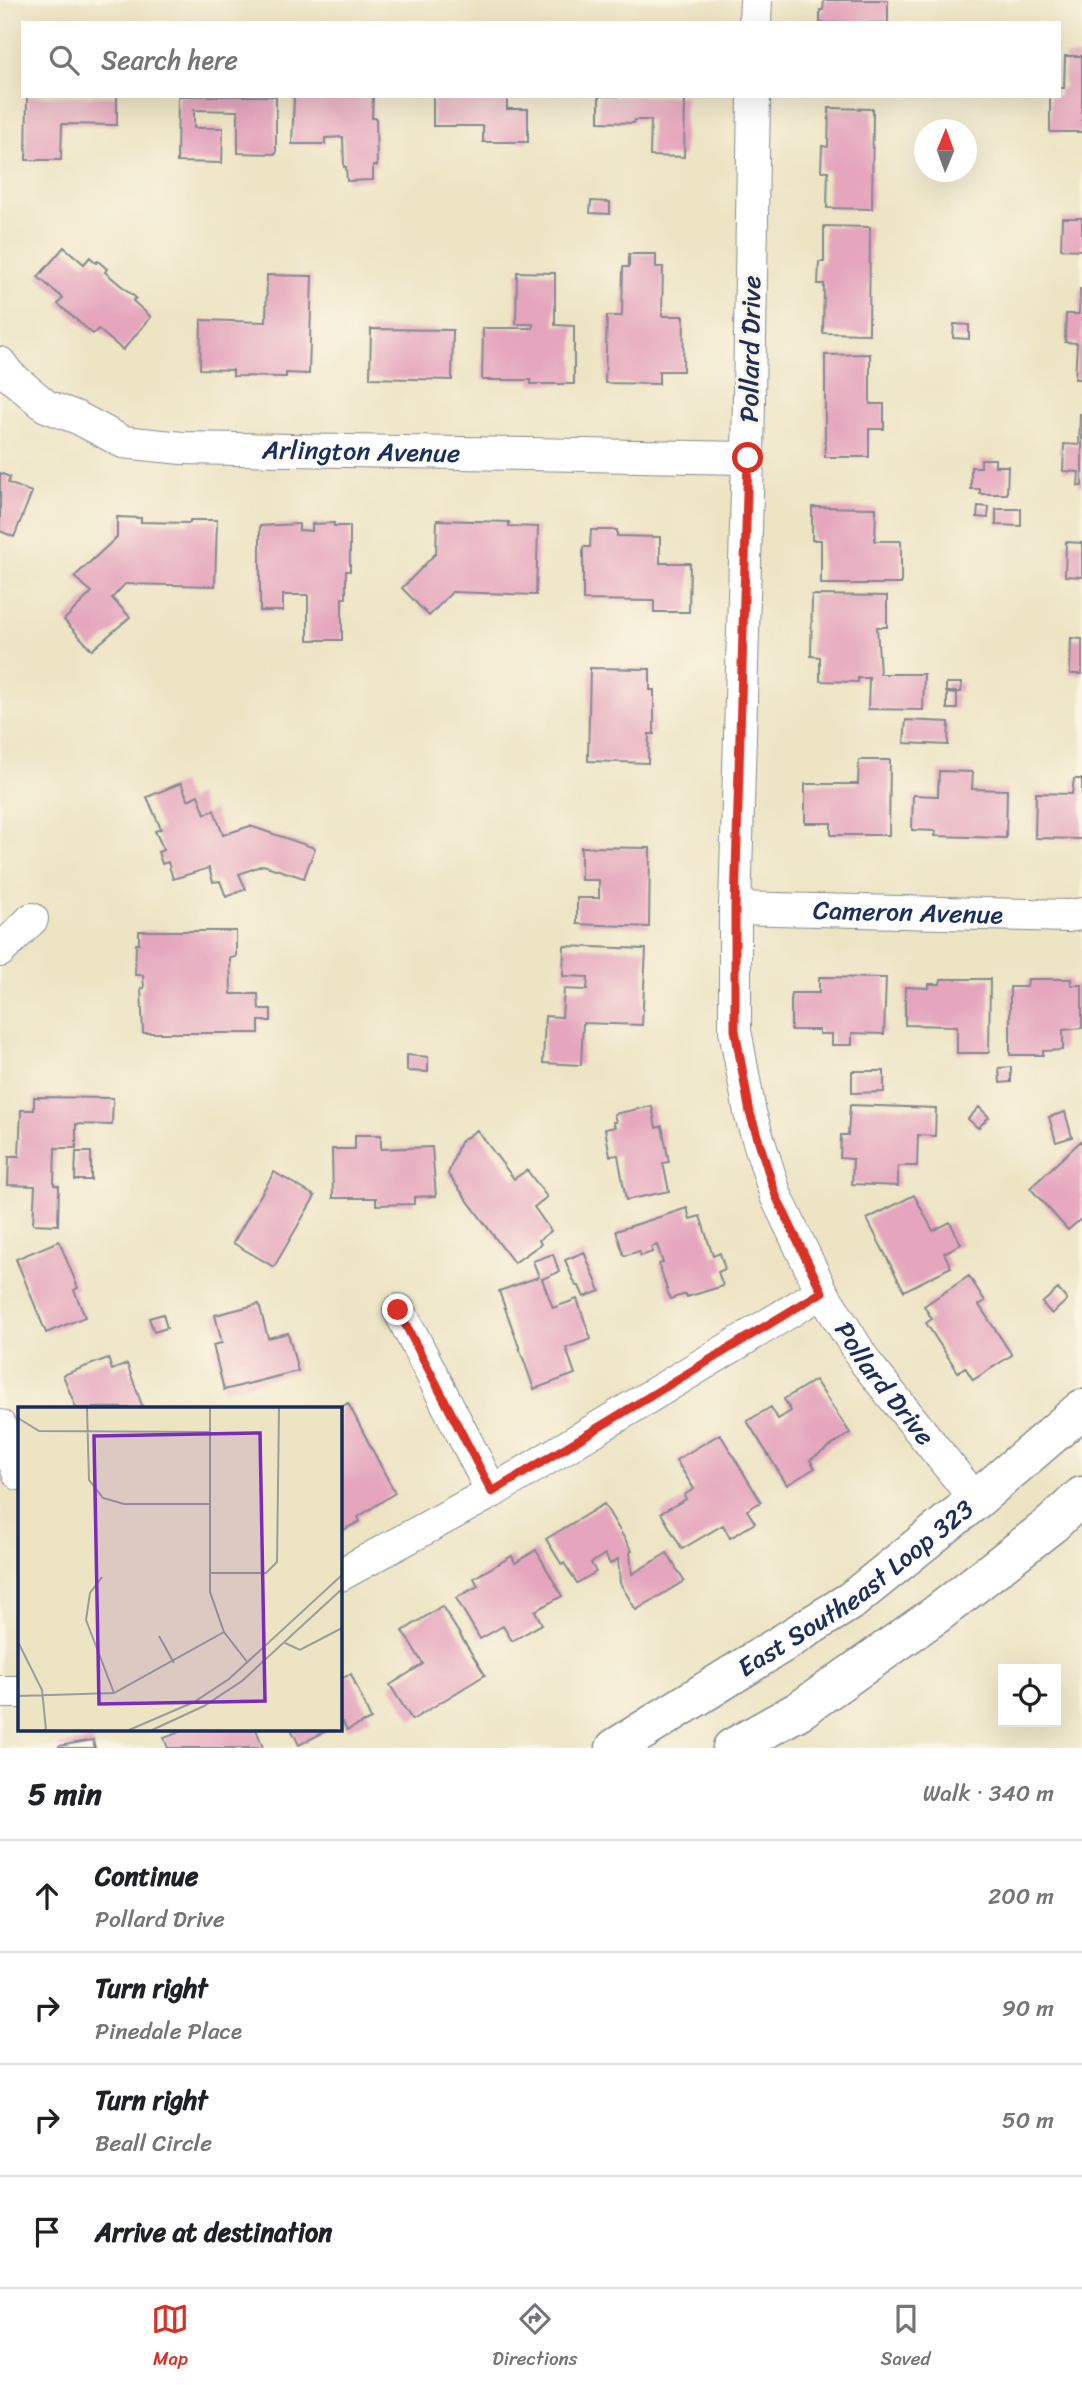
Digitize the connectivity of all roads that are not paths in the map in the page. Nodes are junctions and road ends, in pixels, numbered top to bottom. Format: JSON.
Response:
{"nodes":[{"id":1,"x":755,"y":0,"type":"edge"},
{"id":2,"x":755,"y":21,"type":"edge"},
{"id":3,"x":754,"y":98,"type":"edge"},
{"id":4,"x":0,"y":363,"type":"edge"},
{"id":5,"x":748,"y":458,"type":"junction"},
{"id":6,"x":735,"y":908,"type":"junction"},
{"id":7,"x":1082,"y":914,"type":"edge"},
{"id":8,"x":32,"y":919,"type":"dead end"},
{"id":9,"x":0,"y":951,"type":"edge"},
{"id":10,"x":822,"y":1292,"type":"junction"},
{"id":11,"x":398,"y":1310,"type":"dead end"},
{"id":12,"x":1082,"y":1409,"type":"edge"},
{"id":13,"x":0,"y":1426,"type":"edge"},
{"id":14,"x":18,"y":1471,"type":"edge"},
{"id":15,"x":492,"y":1492,"type":"junction"},
{"id":16,"x":1082,"y":1496,"type":"edge"},
{"id":17,"x":976,"y":1500,"type":"junction"},
{"id":18,"x":341,"y":1574,"type":"edge"},
{"id":19,"x":0,"y":1692,"type":"edge"},
{"id":20,"x":18,"y":1692,"type":"edge"},
{"id":21,"x":615,"y":1748,"type":"edge"},
{"id":22,"x":732,"y":1748,"type":"edge"}],
"edges":[{"from":1,"to":2,"type":"street"},
{"from":3,"to":5,"type":"street","name":"Pollard Drive"},
{"from":4,"to":5,"type":"street","name":"Arlington Avenue"},
{"from":5,"to":6,"type":"street","name":"Pollard Drive"},
{"from":6,"to":7,"type":"street","name":"Cameron Avenue"},
{"from":6,"to":10,"type":"street","name":"Pollard Drive"},
{"from":8,"to":9,"type":"street"},
{"from":10,"to":15,"type":"street"},
{"from":10,"to":17,"type":"street","name":"Pollard Drive"},
{"from":11,"to":15,"type":"street"},
{"from":12,"to":17,"type":"highway","name":"East Southeast Loop 323"},
{"from":13,"to":14,"type":"street"},
{"from":15,"to":18,"type":"street"},
{"from":16,"to":22,"type":"highway"},
{"from":17,"to":21,"type":"highway","name":"East Southeast Loop 323"},
{"from":19,"to":20,"type":"street"}]}
